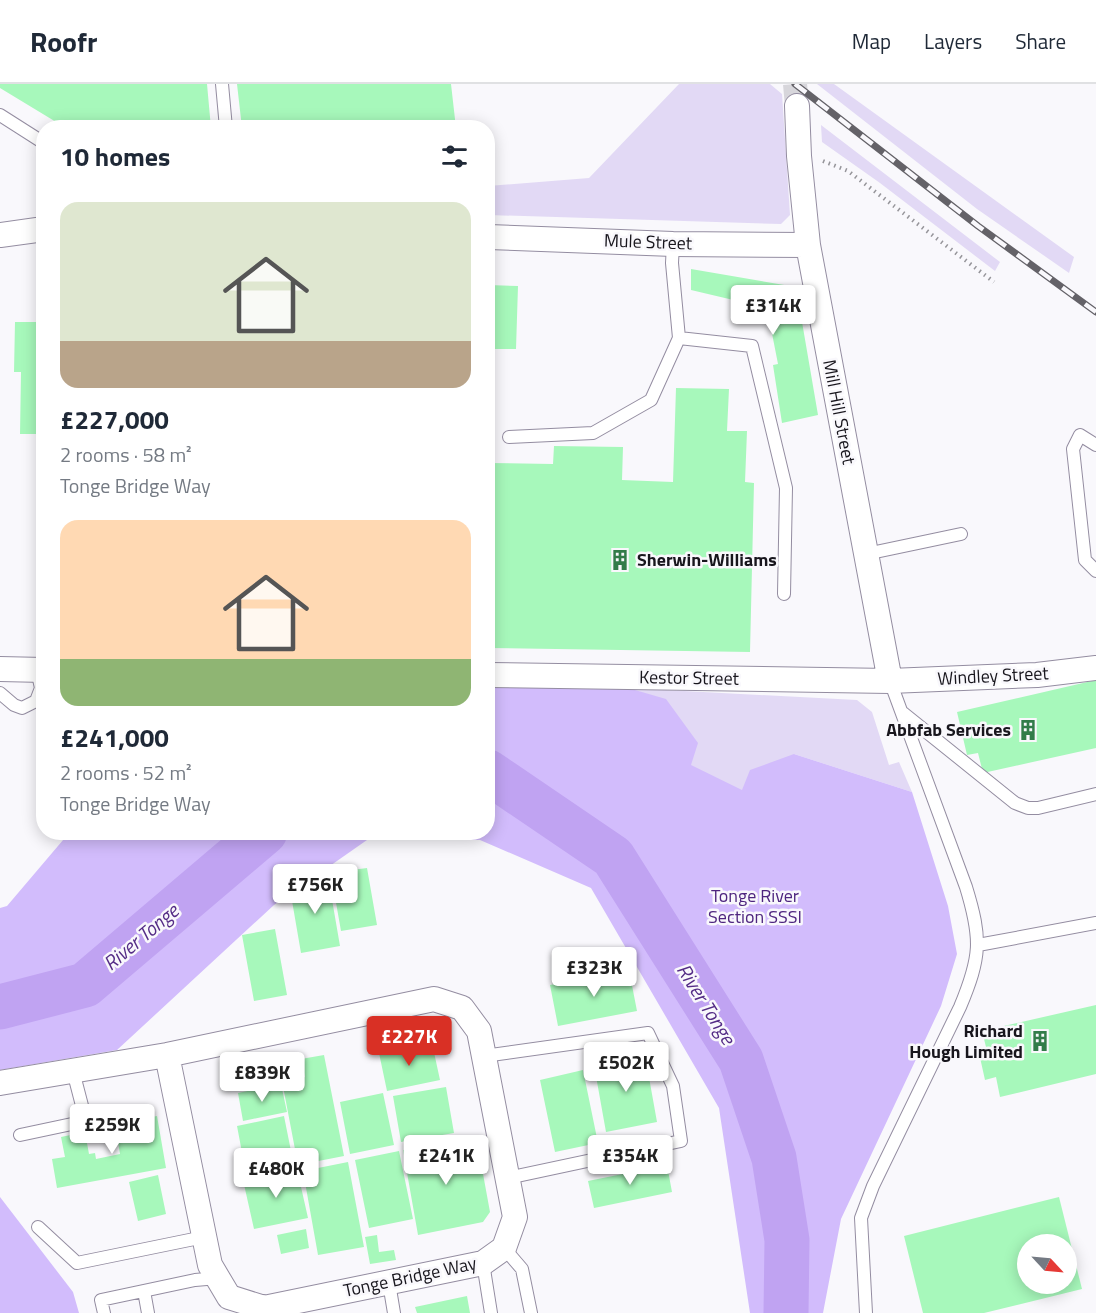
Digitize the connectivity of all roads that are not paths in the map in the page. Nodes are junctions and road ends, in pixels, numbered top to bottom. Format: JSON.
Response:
{"nodes":[{"id":1,"x":222,"y":84,"type":"edge"},
{"id":2,"x":797,"y":106,"type":"tunnel mouth"},
{"id":3,"x":0,"y":115,"type":"edge"},
{"id":4,"x":225,"y":120,"type":"edge"},
{"id":5,"x":36,"y":138,"type":"edge"},
{"id":6,"x":36,"y":230,"type":"edge"},
{"id":7,"x":0,"y":235,"type":"edge"},
{"id":8,"x":495,"y":237,"type":"edge"},
{"id":9,"x":673,"y":244,"type":"junction"},
{"id":10,"x":808,"y":245,"type":"junction"},
{"id":11,"x":679,"y":338,"type":"junction"},
{"id":12,"x":509,"y":437,"type":"dead end"},
{"id":13,"x":1096,"y":445,"type":"edge"},
{"id":14,"x":961,"y":534,"type":"dead end"},
{"id":15,"x":866,"y":554,"type":"junction"},
{"id":16,"x":1096,"y":571,"type":"edge"},
{"id":17,"x":784,"y":594,"type":"dead end"},
{"id":18,"x":1096,"y":668,"type":"edge"},
{"id":19,"x":0,"y":669,"type":"edge"},
{"id":20,"x":36,"y":670,"type":"edge"},
{"id":21,"x":495,"y":675,"type":"edge"},
{"id":22,"x":890,"y":681,"type":"junction"},
{"id":23,"x":0,"y":693,"type":"edge"},
{"id":24,"x":36,"y":701,"type":"edge"},
{"id":25,"x":902,"y":712,"type":"junction"},
{"id":26,"x":1096,"y":794,"type":"edge"},
{"id":27,"x":1096,"y":923,"type":"edge"},
{"id":28,"x":978,"y":945,"type":"junction"},
{"id":29,"x":167,"y":1055,"type":"junction"},
{"id":30,"x":484,"y":1056,"type":"junction"},
{"id":31,"x":73,"y":1071,"type":"junction"},
{"id":32,"x":0,"y":1083,"type":"edge"},
{"id":33,"x":112,"y":1116,"type":"dead end"},
{"id":34,"x":86,"y":1121,"type":"junction"},
{"id":35,"x":20,"y":1135,"type":"dead end"},
{"id":36,"x":508,"y":1178,"type":"junction"},
{"id":37,"x":38,"y":1227,"type":"dead end"},
{"id":38,"x":204,"y":1237,"type":"junction"},
{"id":39,"x":504,"y":1248,"type":"junction"},
{"id":40,"x":483,"y":1263,"type":"junction"},
{"id":41,"x":218,"y":1278,"type":"junction"},
{"id":42,"x":389,"y":1282,"type":"junction"},
{"id":43,"x":144,"y":1291,"type":"junction"},
{"id":44,"x":264,"y":1310,"type":"edge"},
{"id":45,"x":104,"y":1313,"type":"edge"},
{"id":46,"x":148,"y":1313,"type":"edge"},
{"id":47,"x":394,"y":1313,"type":"edge"},
{"id":48,"x":491,"y":1313,"type":"edge"},
{"id":49,"x":531,"y":1313,"type":"edge"},
{"id":50,"x":866,"y":1313,"type":"edge"}],
"edges":[{"from":1,"to":4,"type":"lane"},
{"from":2,"to":10,"type":"street","name":"Mill Hill Street"},
{"from":3,"to":5,"type":"lane"},
{"from":6,"to":7,"type":"street"},
{"from":8,"to":9,"type":"street","name":"Mule Street"},
{"from":9,"to":10,"type":"street","name":"Mule Street"},
{"from":9,"to":11,"type":"lane"},
{"from":10,"to":15,"type":"street","name":"Mill Hill Street"},
{"from":11,"to":12,"type":"lane"},
{"from":11,"to":17,"type":"lane"},
{"from":13,"to":16,"type":"lane"},
{"from":14,"to":15,"type":"lane"},
{"from":15,"to":22,"type":"street","name":"Mill Hill Street"},
{"from":18,"to":22,"type":"street","name":"Windley Street"},
{"from":19,"to":20,"type":"street"},
{"from":21,"to":22,"type":"street","name":"Kestor Street"},
{"from":22,"to":25,"type":"lane"},
{"from":23,"to":24,"type":"lane"},
{"from":25,"to":26,"type":"lane"},
{"from":25,"to":28,"type":"lane"},
{"from":27,"to":28,"type":"lane"},
{"from":28,"to":50,"type":"lane"},
{"from":29,"to":30,"type":"street"},
{"from":29,"to":31,"type":"street"},
{"from":29,"to":38,"type":"street","name":"Tonge Bridge Way"},
{"from":30,"to":36,"type":"street"},
{"from":30,"to":36,"type":"lane"},
{"from":31,"to":32,"type":"street"},
{"from":31,"to":34,"type":"lane"},
{"from":33,"to":34,"type":"lane"},
{"from":34,"to":35,"type":"lane"},
{"from":36,"to":39,"type":"street"},
{"from":37,"to":38,"type":"lane"},
{"from":38,"to":41,"type":"street","name":"Tonge Bridge Way"},
{"from":39,"to":40,"type":"street","name":"Tonge Bridge Way"},
{"from":39,"to":49,"type":"lane"},
{"from":40,"to":42,"type":"street","name":"Tonge Bridge Way"},
{"from":40,"to":48,"type":"lane"},
{"from":41,"to":43,"type":"lane"},
{"from":41,"to":44,"type":"street","name":"Tonge Bridge Way"},
{"from":42,"to":44,"type":"street","name":"Tonge Bridge Way"},
{"from":42,"to":47,"type":"lane"},
{"from":43,"to":45,"type":"lane"},
{"from":43,"to":46,"type":"lane"}]}
